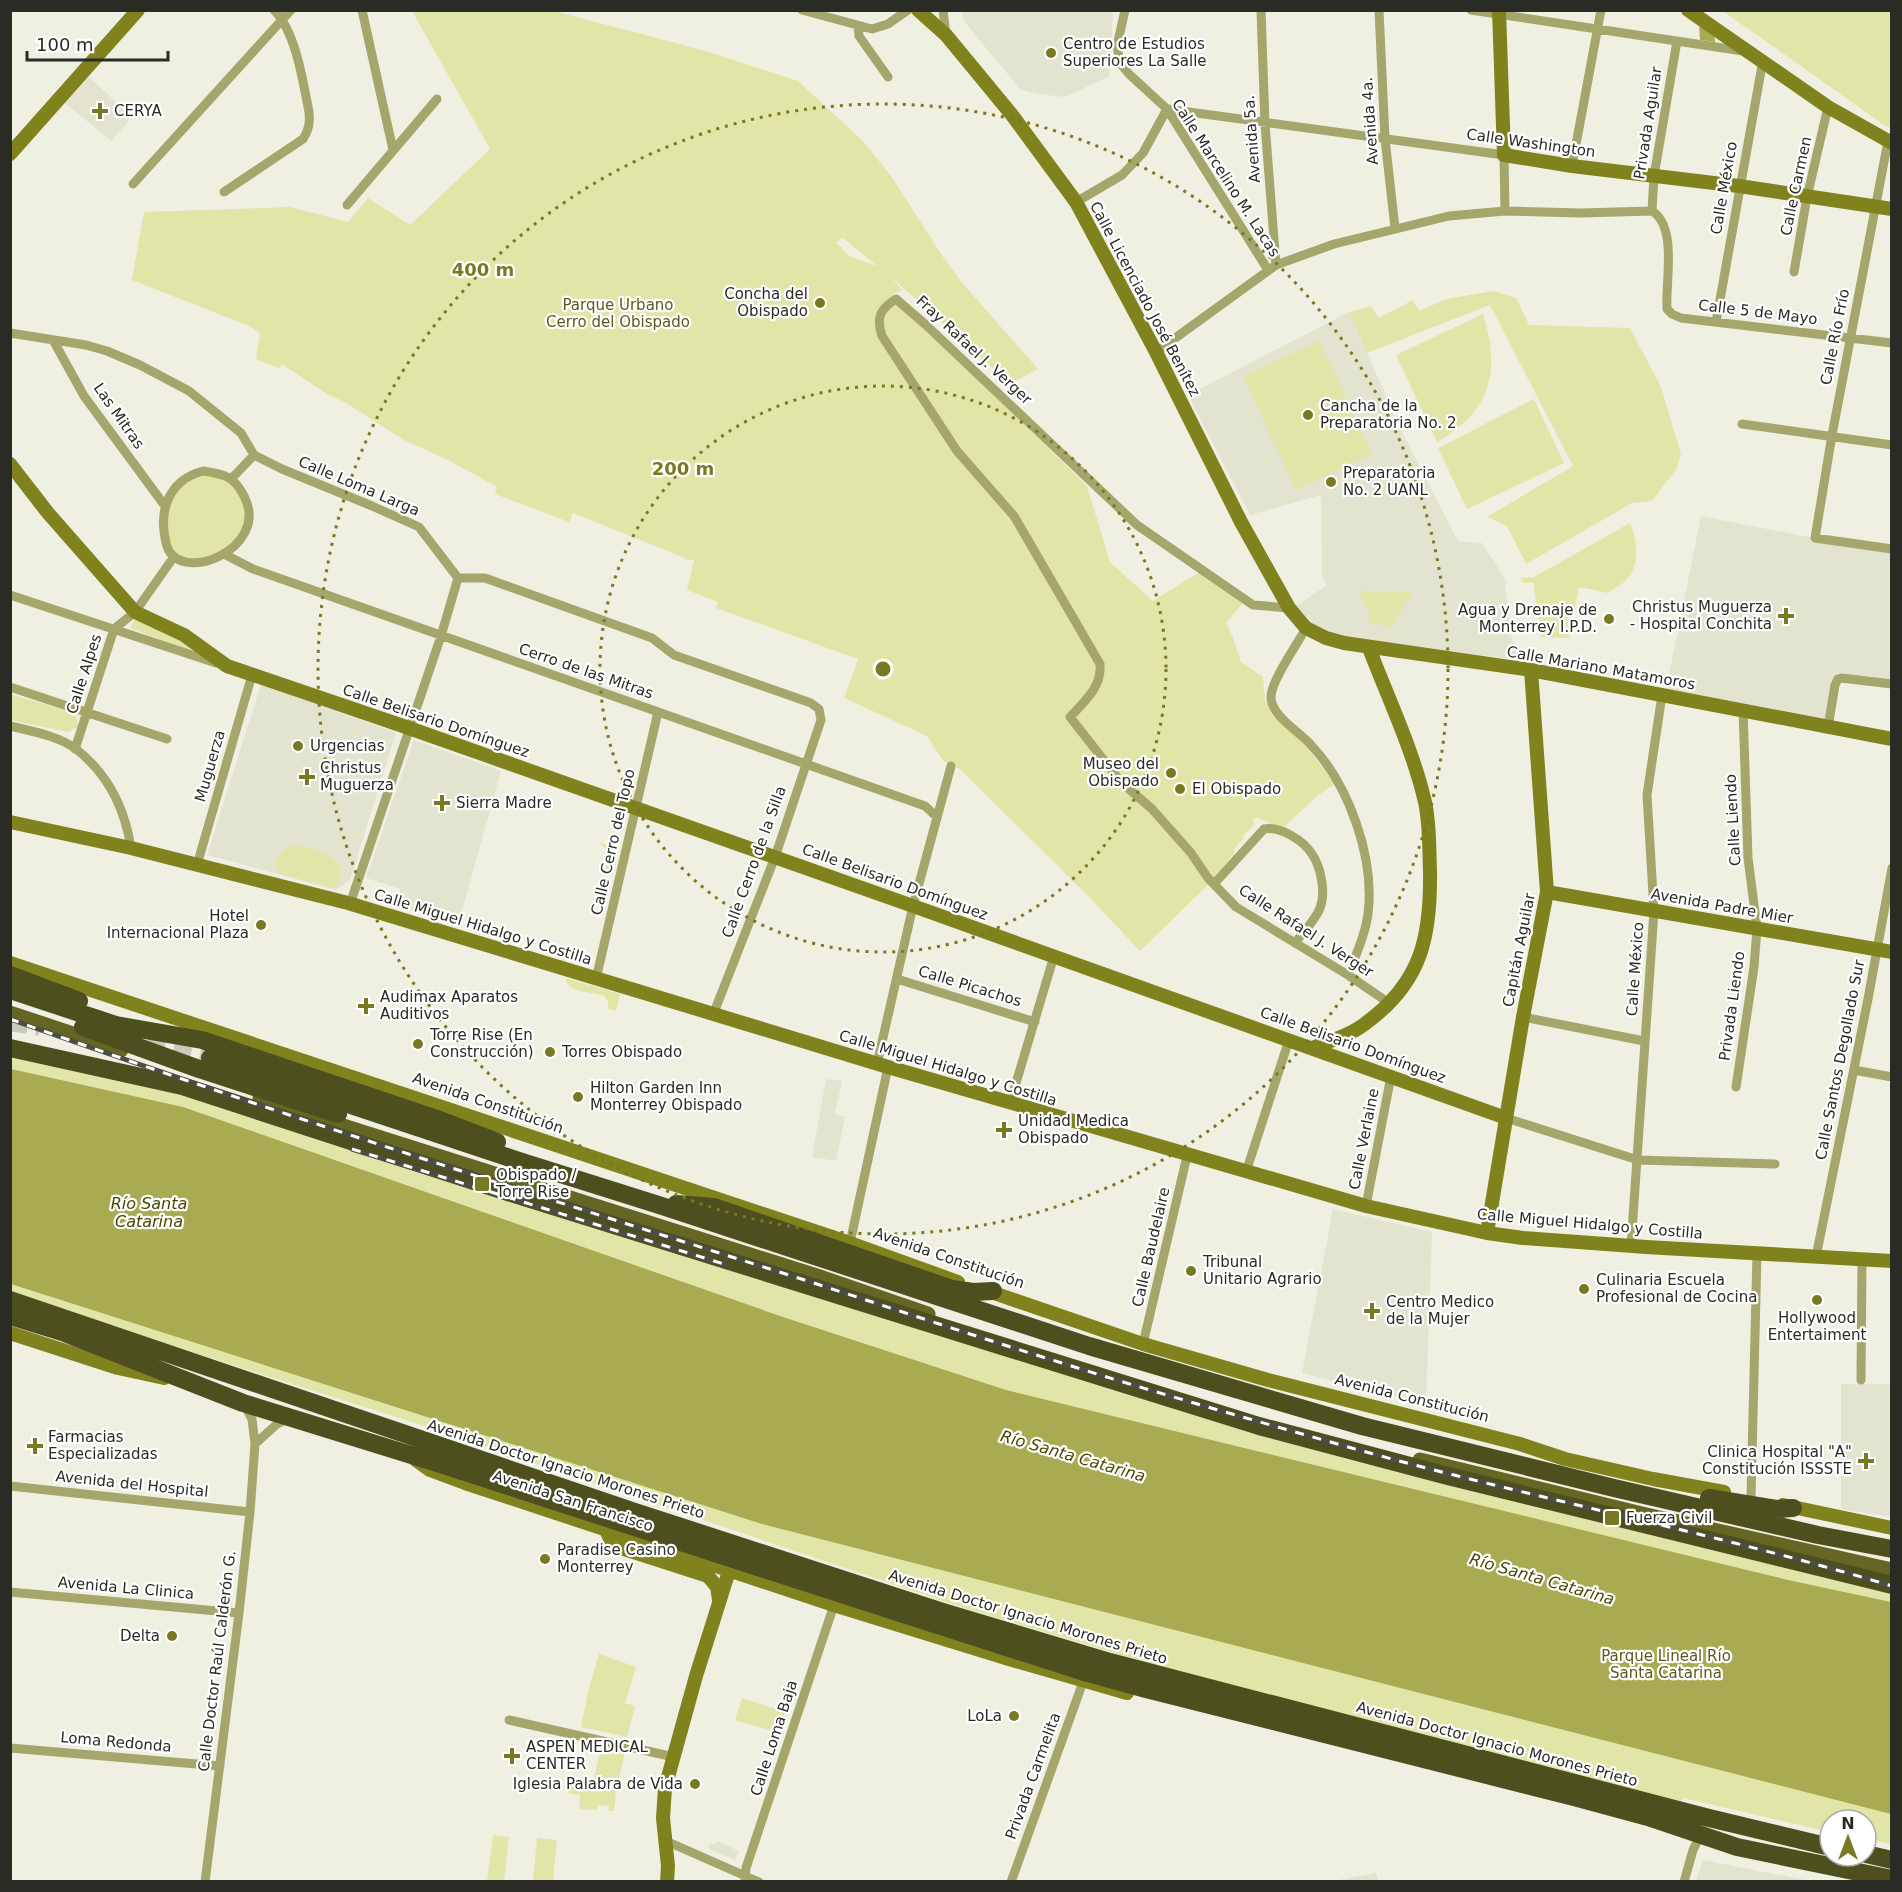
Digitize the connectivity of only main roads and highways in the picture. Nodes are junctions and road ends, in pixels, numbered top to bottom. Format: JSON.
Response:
{"nodes":[{"id":1,"x":10,"y":975,"type":"edge"},
{"id":2,"x":10,"y":990,"type":"edge"},
{"id":3,"x":10,"y":1000,"type":"edge"},
{"id":4,"x":10,"y":1013,"type":"edge"},
{"id":5,"x":150,"y":1030,"type":"junction"},
{"id":6,"x":10,"y":1048,"type":"edge"},
{"id":7,"x":210,"y":1058,"type":"tunnel mouth"},
{"id":8,"x":516,"y":1160,"type":"junction"},
{"id":9,"x":596,"y":1186,"type":"junction"},
{"id":10,"x":662,"y":1206,"type":"junction"},
{"id":11,"x":993,"y":1291,"type":"road end"},
{"id":12,"x":10,"y":1300,"type":"edge"},
{"id":13,"x":10,"y":1316,"type":"edge"},
{"id":14,"x":64,"y":1333,"type":"junction"},
{"id":15,"x":230,"y":1374,"type":"junction"},
{"id":16,"x":1614,"y":1488,"type":"junction"},
{"id":17,"x":1793,"y":1508,"type":"road end"},
{"id":18,"x":1892,"y":1549,"type":"edge"},
{"id":19,"x":729,"y":1570,"type":"road end"},
{"id":20,"x":1892,"y":1570,"type":"edge"},
{"id":21,"x":845,"y":1580,"type":"junction"},
{"id":22,"x":1892,"y":1585,"type":"edge"},
{"id":23,"x":1818,"y":1844,"type":"edge"},
{"id":24,"x":1892,"y":1879,"type":"edge"}],
"edges":[{"from":1,"to":5,"type":"highway"},
{"from":2,"to":5,"type":"highway"},
{"from":3,"to":8,"type":"highway"},
{"from":4,"to":20,"type":"main road"},
{"from":5,"to":9,"type":"highway"},
{"from":6,"to":22,"type":"highway"},
{"from":7,"to":8,"type":"highway"},
{"from":8,"to":9,"type":"highway"},
{"from":9,"to":10,"type":"highway"},
{"from":10,"to":11,"type":"highway"},
{"from":10,"to":16,"type":"highway"},
{"from":12,"to":15,"type":"highway","name":"Avenida Doctor Ignacio Morones Prieto"},
{"from":13,"to":14,"type":"highway"},
{"from":14,"to":15,"type":"highway","name":"Avenida Doctor Ignacio Morones Prieto"},
{"from":14,"to":24,"type":"highway","name":"Avenida Doctor Ignacio Morones Prieto","bridge":true},
{"from":15,"to":21,"type":"highway","name":"Avenida Doctor Ignacio Morones Prieto"},
{"from":16,"to":17,"type":"highway"},
{"from":16,"to":18,"type":"highway"},
{"from":19,"to":21,"type":"highway"},
{"from":21,"to":23,"type":"highway","name":"Avenida Doctor Ignacio Morones Prieto"}]}
